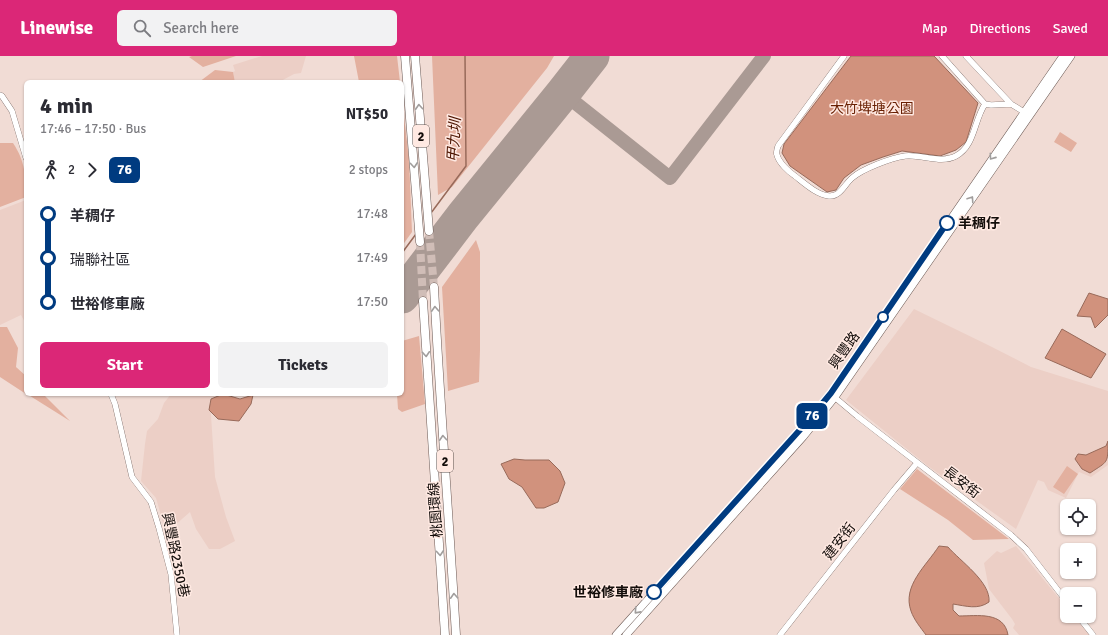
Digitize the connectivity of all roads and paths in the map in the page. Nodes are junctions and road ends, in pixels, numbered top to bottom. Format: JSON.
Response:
{"nodes":[{"id":1,"x":405,"y":56,"type":"edge"},
{"id":2,"x":415,"y":56,"type":"edge"},
{"id":3,"x":844,"y":56,"type":"edge"},
{"id":4,"x":942,"y":56,"type":"edge"},
{"id":5,"x":966,"y":56,"type":"edge"},
{"id":6,"x":1063,"y":56,"type":"edge"},
{"id":7,"x":1071,"y":56,"type":"edge"},
{"id":8,"x":0,"y":95,"type":"edge"},
{"id":9,"x":985,"y":104,"type":"junction"},
{"id":10,"x":1011,"y":104,"type":"junction"},
{"id":11,"x":1024,"y":112,"type":"junction"},
{"id":12,"x":24,"y":152,"type":"edge"},
{"id":13,"x":429,"y":231,"type":"tunnel mouth"},
{"id":14,"x":420,"y":242,"type":"tunnel mouth"},
{"id":15,"x":434,"y":287,"type":"tunnel mouth"},
{"id":16,"x":423,"y":301,"type":"tunnel mouth"},
{"id":17,"x":833,"y":395,"type":"junction"},
{"id":18,"x":111,"y":396,"type":"edge"},
{"id":19,"x":917,"y":463,"type":"junction"},
{"id":20,"x":1060,"y":593,"type":"edge"},
{"id":21,"x":1084,"y":623,"type":"edge"},
{"id":22,"x":177,"y":635,"type":"edge"},
{"id":23,"x":445,"y":635,"type":"edge"},
{"id":24,"x":456,"y":635,"type":"edge"},
{"id":25,"x":616,"y":635,"type":"edge"},
{"id":26,"x":626,"y":635,"type":"edge"},
{"id":27,"x":780,"y":635,"type":"edge"},
{"id":28,"x":1093,"y":635,"type":"edge"}],
"edges":[{"from":1,"to":14,"type":"highway","number":"2","one_way":true},
{"from":13,"to":2,"type":"highway","number":"2","one_way":true},
{"from":3,"to":9,"type":"street"},
{"from":4,"to":9,"type":"street"},
{"from":5,"to":10,"type":"street"},
{"from":6,"to":11,"type":"main road","name":"興豐路"},
{"from":17,"to":7,"type":"main road","name":"興豐路","one_way":true},
{"from":8,"to":12,"type":"street"},
{"from":9,"to":10,"type":"street"},
{"from":10,"to":11,"type":"street"},
{"from":11,"to":17,"type":"main road","name":"興豐路","one_way":true},
{"from":24,"to":15,"type":"highway","name":"桃園環線","number":"2","one_way":true},
{"from":16,"to":23,"type":"highway","name":"桃園環線","number":"2","one_way":true},
{"from":17,"to":19,"type":"street","name":"長安街"},
{"from":17,"to":25,"type":"main road","name":"興豐路","one_way":true},
{"from":17,"to":26,"type":"main road","name":"興豐路"},
{"from":18,"to":22,"type":"street","name":"興豐路2350巷"},
{"from":19,"to":20,"type":"street","name":"長安街"},
{"from":19,"to":27,"type":"street","name":"建安街"},
{"from":21,"to":28,"type":"street"}]}
